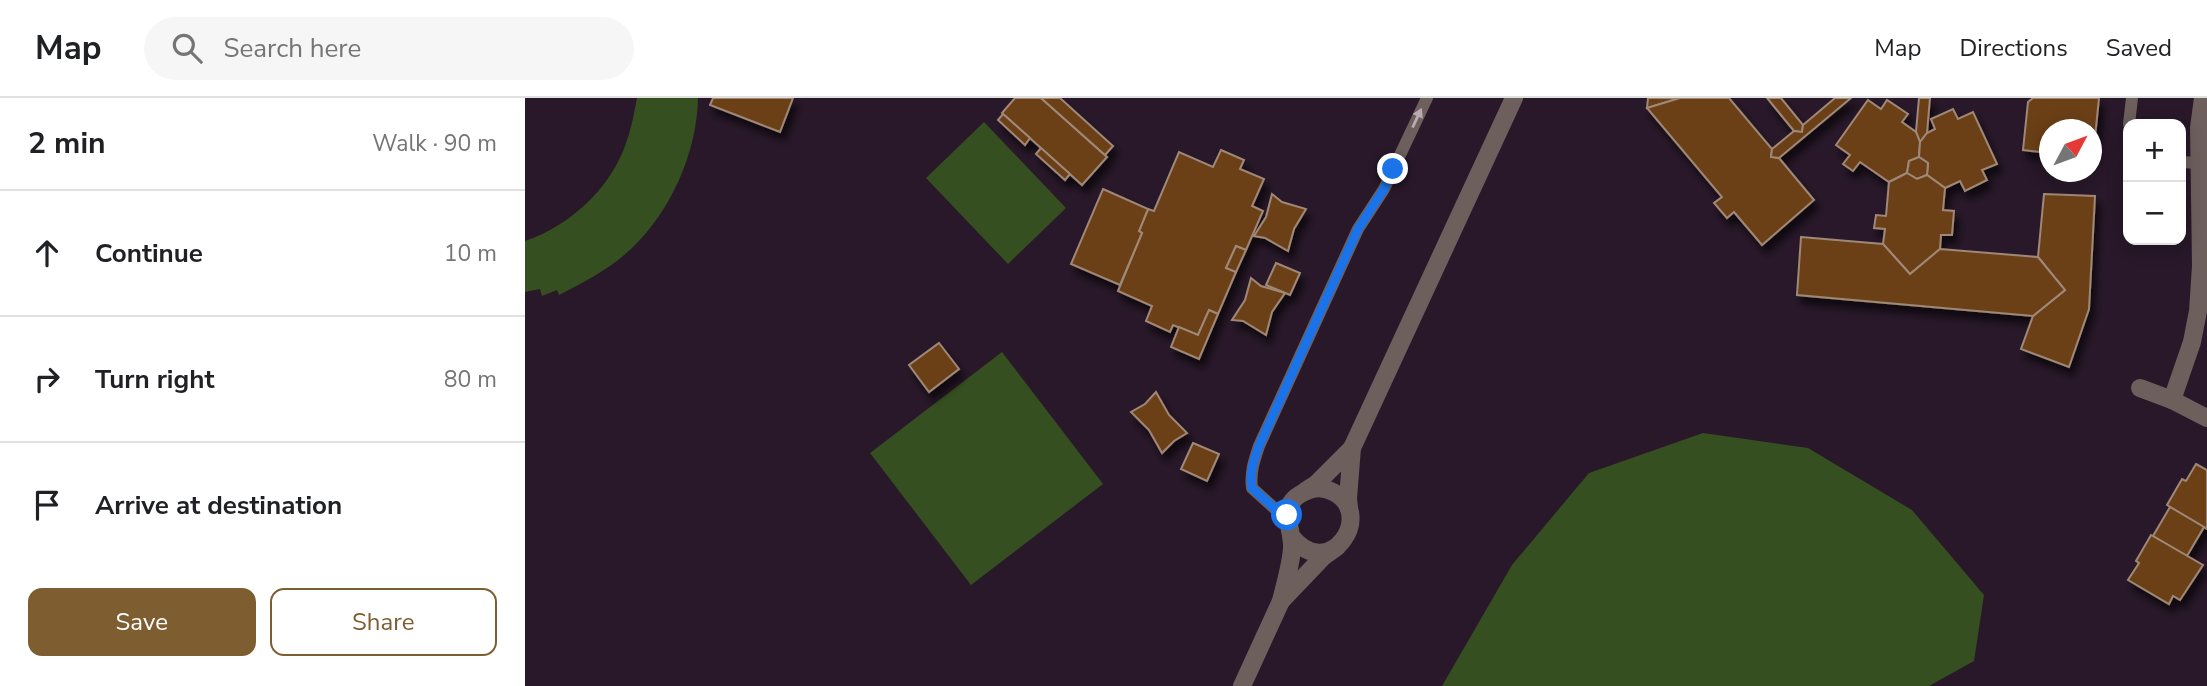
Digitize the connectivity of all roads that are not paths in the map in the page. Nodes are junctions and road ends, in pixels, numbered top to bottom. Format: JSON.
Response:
{"nodes":[{"id":1,"x":1427,"y":98,"type":"edge"},
{"id":2,"x":1514,"y":98,"type":"edge"},
{"id":3,"x":2132,"y":98,"type":"edge"},
{"id":4,"x":2203,"y":98,"type":"edge"},
{"id":5,"x":2130,"y":119,"type":"edge"},
{"id":6,"x":2186,"y":162,"type":"edge"},
{"id":7,"x":2199,"y":163,"type":"junction"},
{"id":8,"x":2140,"y":388,"type":"dead end"},
{"id":9,"x":2172,"y":400,"type":"junction"},
{"id":10,"x":2207,"y":418,"type":"edge"},
{"id":11,"x":1352,"y":448,"type":"junction"},
{"id":12,"x":1305,"y":491,"type":"junction"},
{"id":13,"x":1349,"y":511,"type":"junction"},
{"id":14,"x":1289,"y":531,"type":"junction"},
{"id":15,"x":1337,"y":547,"type":"junction"},
{"id":16,"x":1281,"y":601,"type":"junction"},
{"id":17,"x":1242,"y":686,"type":"edge"}],
"edges":[{"from":14,"to":1,"type":"lane","one_way":true},
{"from":2,"to":11,"type":"street"},
{"from":3,"to":5,"type":"lane"},
{"from":4,"to":7,"type":"street"},
{"from":6,"to":7,"type":"lane"},
{"from":7,"to":9,"type":"street"},
{"from":8,"to":9,"type":"street"},
{"from":9,"to":10,"type":"street"},
{"from":11,"to":12,"type":"street"},
{"from":11,"to":13,"type":"street"},
{"from":12,"to":13,"type":"street"},
{"from":12,"to":14,"type":"street"},
{"from":13,"to":15,"type":"street"},
{"from":14,"to":15,"type":"street"},
{"from":14,"to":16,"type":"street"},
{"from":15,"to":16,"type":"street"},
{"from":16,"to":17,"type":"street"}]}
